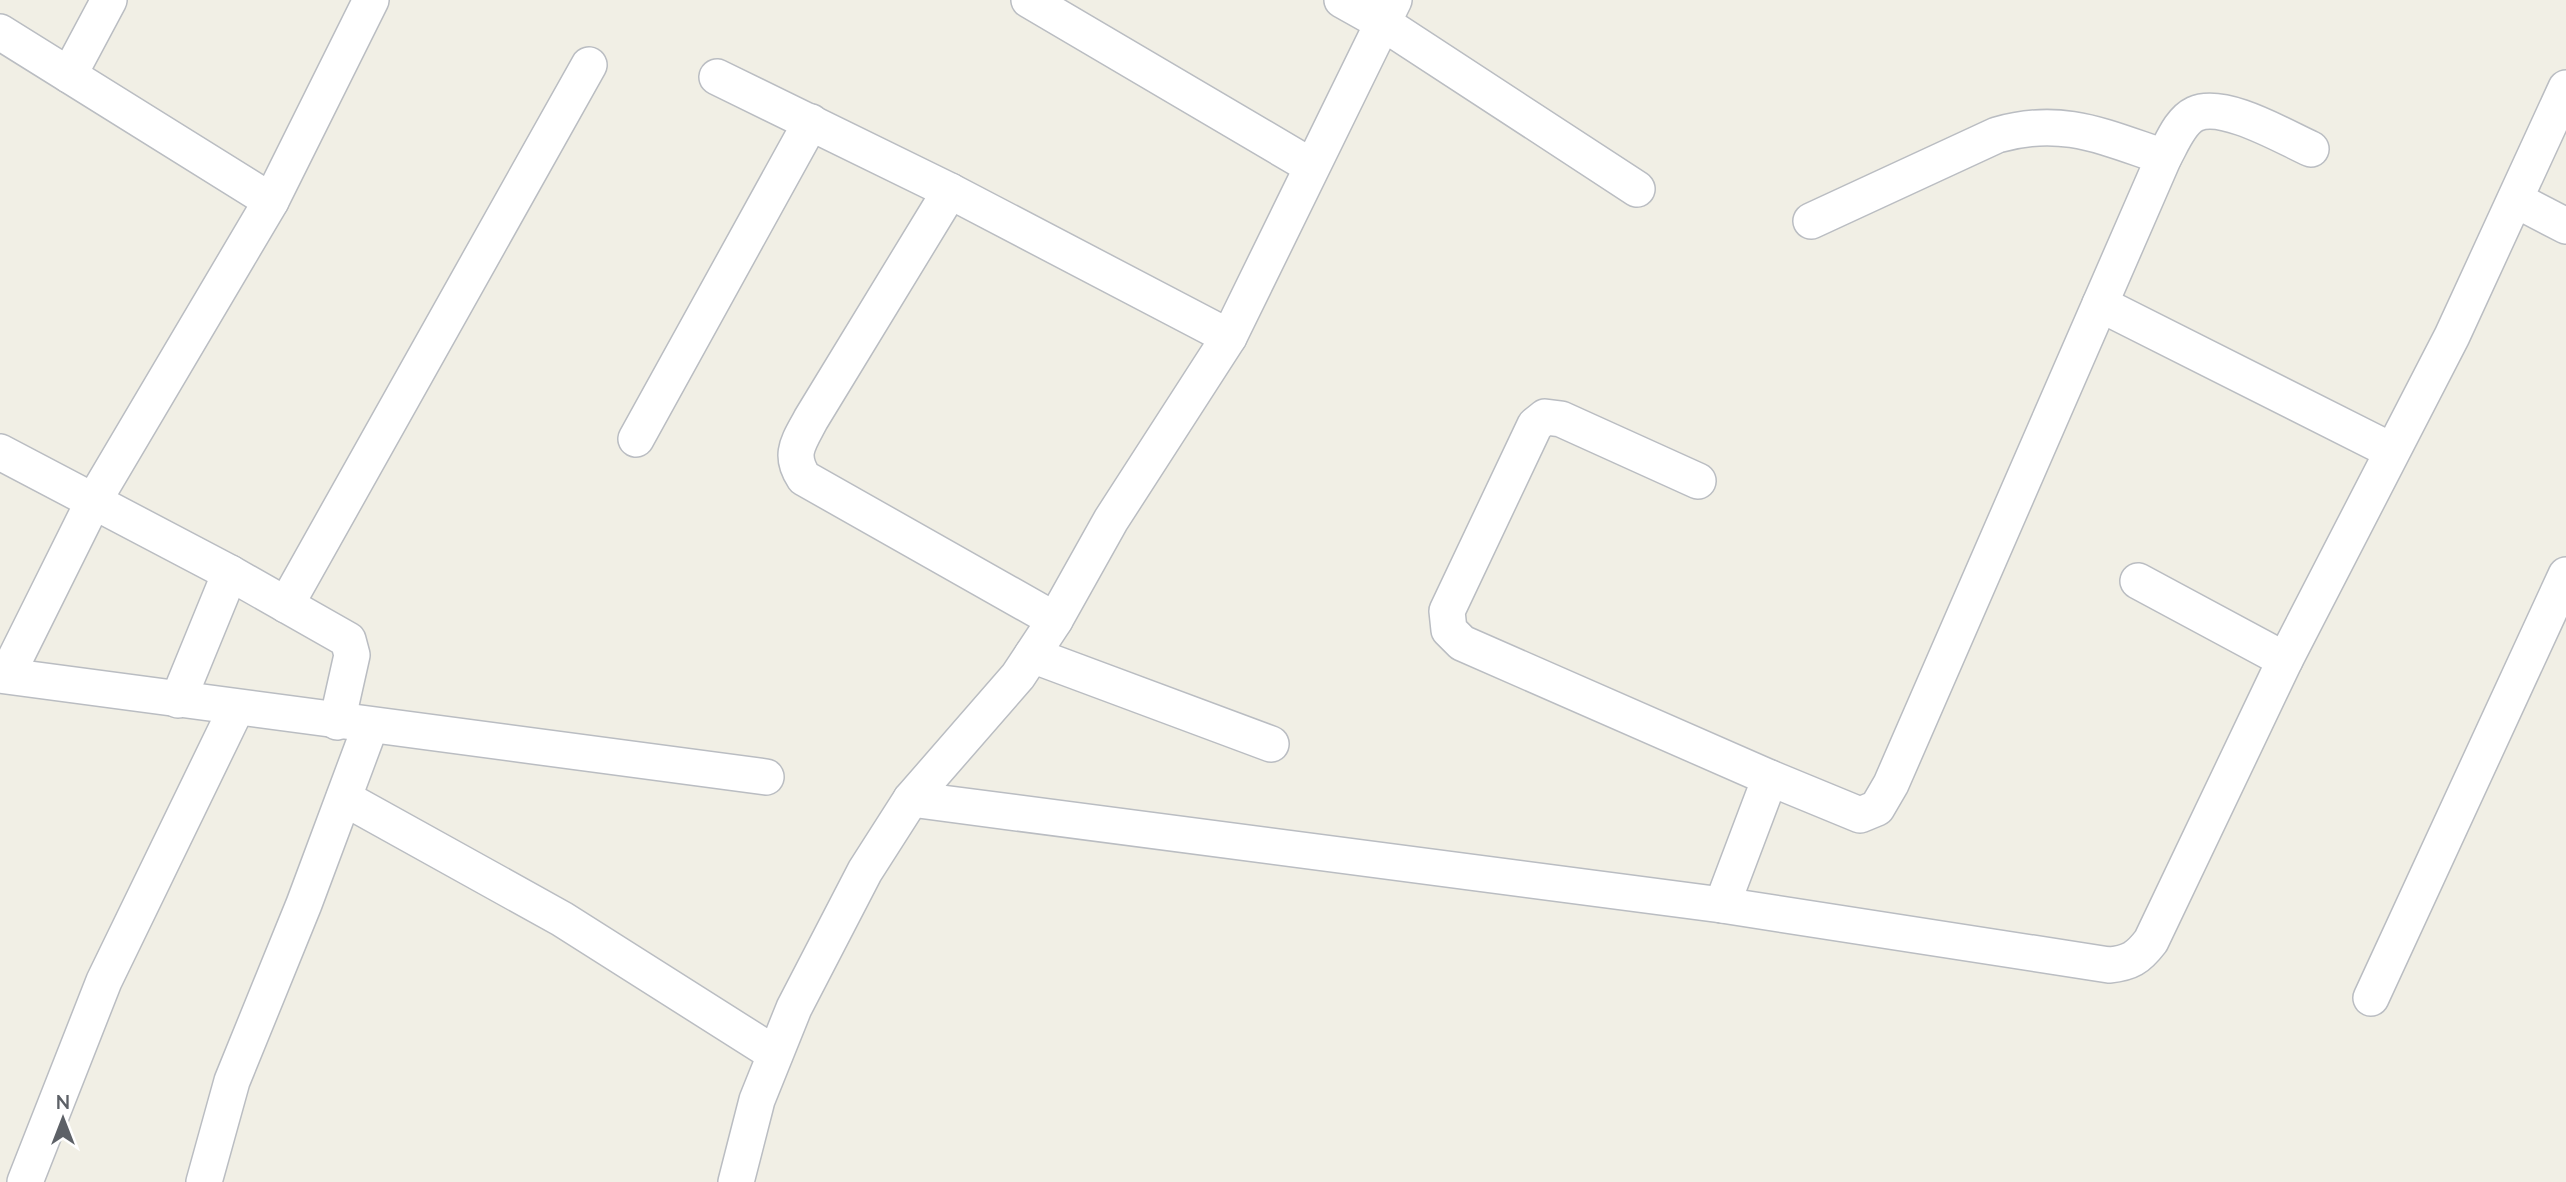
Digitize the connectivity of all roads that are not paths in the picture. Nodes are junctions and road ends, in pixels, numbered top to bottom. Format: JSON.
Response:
{"nodes":[{"id":1,"x":109,"y":0,"type":"edge"},
{"id":2,"x":371,"y":0,"type":"edge"},
{"id":3,"x":1029,"y":0,"type":"edge"},
{"id":4,"x":1342,"y":0,"type":"edge"},
{"id":5,"x":1388,"y":12,"type":"edge"},
{"id":6,"x":0,"y":32,"type":"edge"},
{"id":7,"x":589,"y":65,"type":"dead end"},
{"id":8,"x":69,"y":75,"type":"junction"},
{"id":9,"x":717,"y":77,"type":"dead end"},
{"id":10,"x":2566,"y":88,"type":"edge"},
{"id":11,"x":811,"y":122,"type":"junction"},
{"id":12,"x":2311,"y":149,"type":"dead end"},
{"id":13,"x":2164,"y":157,"type":"junction"},
{"id":14,"x":1311,"y":166,"type":"junction"},
{"id":15,"x":1637,"y":189,"type":"dead end"},
{"id":16,"x":950,"y":191,"type":"junction"},
{"id":17,"x":2516,"y":200,"type":"junction"},
{"id":18,"x":271,"y":201,"type":"junction"},
{"id":19,"x":1811,"y":220,"type":"dead end"},
{"id":20,"x":2566,"y":226,"type":"edge"},
{"id":21,"x":2101,"y":304,"type":"junction"},
{"id":22,"x":1229,"y":337,"type":"junction"},
{"id":23,"x":636,"y":439,"type":"dead end"},
{"id":24,"x":2392,"y":451,"type":"junction"},
{"id":25,"x":0,"y":452,"type":"edge"},
{"id":26,"x":1699,"y":481,"type":"dead end"},
{"id":27,"x":93,"y":502,"type":"junction"},
{"id":28,"x":230,"y":573,"type":"junction"},
{"id":29,"x":2566,"y":575,"type":"edge"},
{"id":30,"x":2137,"y":581,"type":"dead end"},
{"id":31,"x":286,"y":604,"type":"junction"},
{"id":32,"x":1055,"y":620,"type":"junction"},
{"id":33,"x":1032,"y":655,"type":"junction"},
{"id":34,"x":2285,"y":660,"type":"junction"},
{"id":35,"x":3,"y":675,"type":"edge"},
{"id":36,"x":178,"y":700,"type":"junction"},
{"id":37,"x":236,"y":709,"type":"junction"},
{"id":38,"x":354,"y":724,"type":"junction"},
{"id":39,"x":1271,"y":744,"type":"dead end"},
{"id":40,"x":766,"y":777,"type":"dead end"},
{"id":41,"x":1770,"y":778,"type":"junction"},
{"id":42,"x":344,"y":798,"type":"junction"},
{"id":43,"x":911,"y":799,"type":"junction"},
{"id":44,"x":1722,"y":905,"type":"junction"},
{"id":45,"x":2371,"y":998,"type":"dead end"},
{"id":46,"x":775,"y":1054,"type":"junction"},
{"id":47,"x":25,"y":1182,"type":"edge"},
{"id":48,"x":204,"y":1182,"type":"edge"},
{"id":49,"x":736,"y":1182,"type":"edge"}],
"edges":[{"from":1,"to":8,"type":"street"},
{"from":2,"to":18,"type":"street"},
{"from":3,"to":14,"type":"street"},
{"from":4,"to":5,"type":"street"},
{"from":5,"to":14,"type":"street"},
{"from":5,"to":15,"type":"street"},
{"from":6,"to":8,"type":"street"},
{"from":7,"to":31,"type":"street"},
{"from":8,"to":18,"type":"street"},
{"from":9,"to":11,"type":"street"},
{"from":10,"to":17,"type":"street"},
{"from":11,"to":16,"type":"street"},
{"from":11,"to":23,"type":"street"},
{"from":12,"to":13,"type":"street"},
{"from":13,"to":19,"type":"street"},
{"from":13,"to":21,"type":"street"},
{"from":14,"to":22,"type":"street"},
{"from":16,"to":22,"type":"street"},
{"from":16,"to":32,"type":"street"},
{"from":17,"to":20,"type":"street"},
{"from":17,"to":24,"type":"street"},
{"from":18,"to":27,"type":"street"},
{"from":21,"to":24,"type":"street"},
{"from":21,"to":41,"type":"street"},
{"from":22,"to":32,"type":"street"},
{"from":24,"to":34,"type":"street"},
{"from":25,"to":27,"type":"street"},
{"from":26,"to":41,"type":"street"},
{"from":27,"to":28,"type":"street"},
{"from":27,"to":35,"type":"street"},
{"from":28,"to":31,"type":"street"},
{"from":28,"to":36,"type":"street"},
{"from":29,"to":45,"type":"street"},
{"from":30,"to":34,"type":"street"},
{"from":31,"to":38,"type":"street"},
{"from":32,"to":33,"type":"street"},
{"from":33,"to":39,"type":"street"},
{"from":33,"to":43,"type":"street"},
{"from":34,"to":44,"type":"street"},
{"from":35,"to":36,"type":"street"},
{"from":36,"to":37,"type":"street"},
{"from":37,"to":38,"type":"street"},
{"from":37,"to":47,"type":"street"},
{"from":38,"to":40,"type":"street"},
{"from":38,"to":42,"type":"street"},
{"from":41,"to":44,"type":"street"},
{"from":42,"to":46,"type":"street"},
{"from":42,"to":48,"type":"street"},
{"from":43,"to":44,"type":"street"},
{"from":43,"to":46,"type":"street"},
{"from":46,"to":49,"type":"street"}]}
